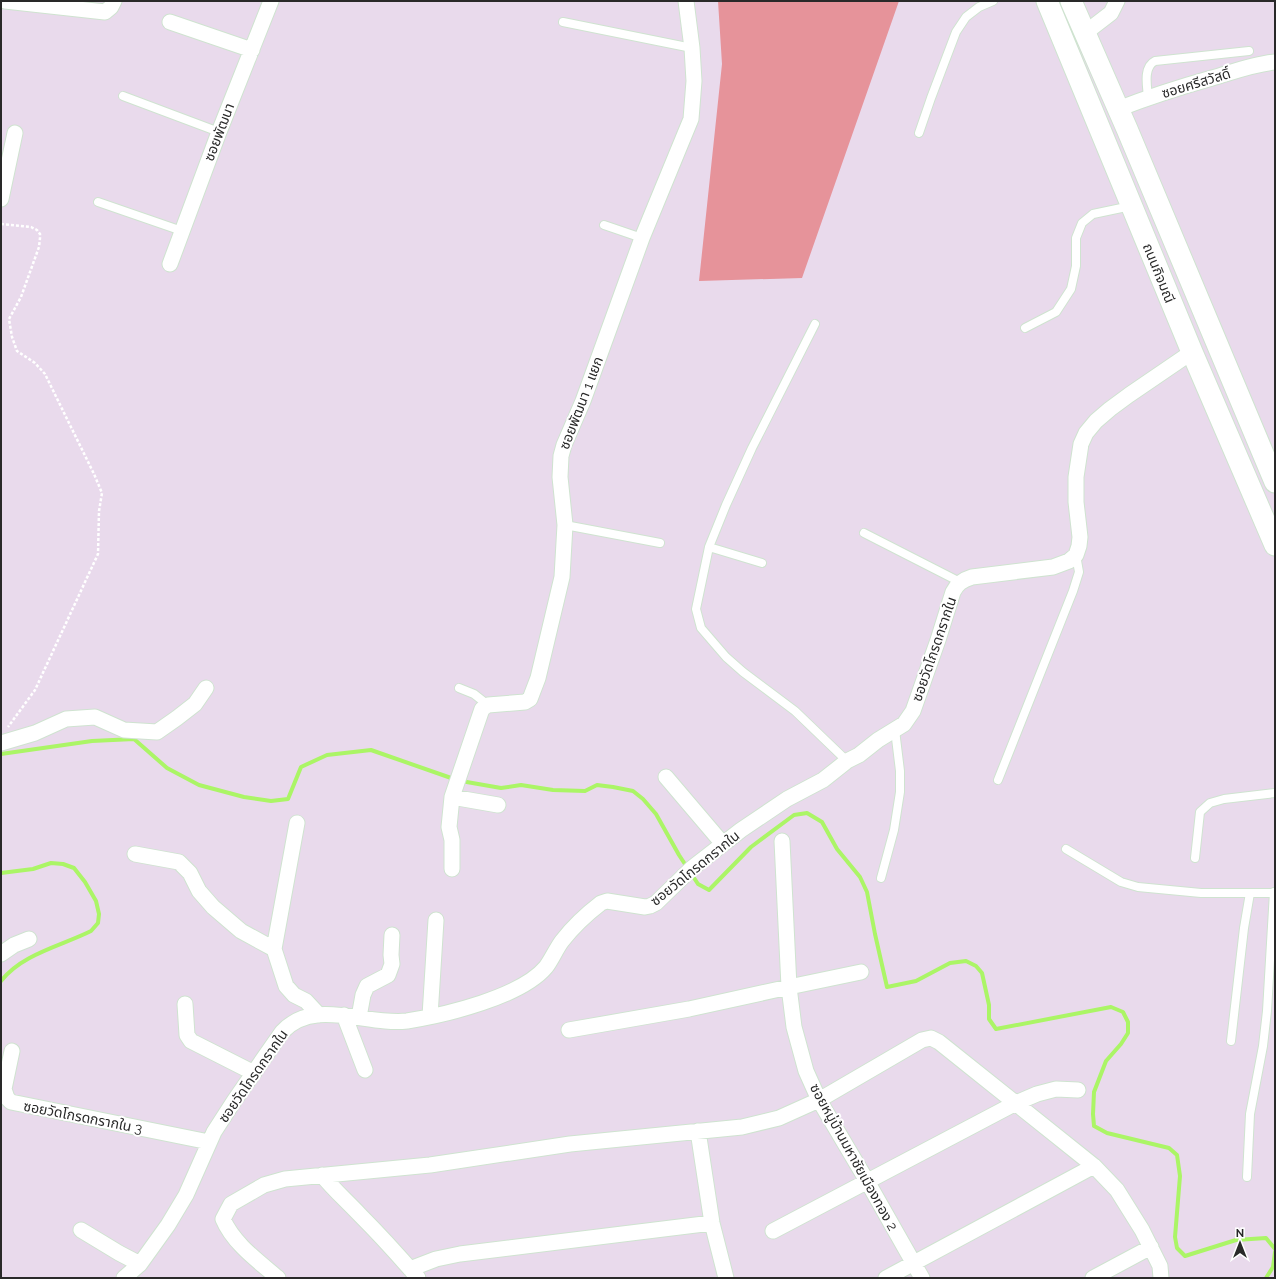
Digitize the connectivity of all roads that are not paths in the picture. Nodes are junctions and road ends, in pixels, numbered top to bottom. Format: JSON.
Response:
{"nodes":[{"id":1,"x":5,"y":1,"type":"edge"},
{"id":2,"x":114,"y":1,"type":"edge"},
{"id":3,"x":270,"y":1,"type":"edge"},
{"id":4,"x":686,"y":1,"type":"edge"},
{"id":5,"x":991,"y":1,"type":"edge"},
{"id":6,"x":1047,"y":1,"type":"edge"},
{"id":7,"x":1072,"y":1,"type":"edge"},
{"id":8,"x":1117,"y":1,"type":"edge"},
{"id":9,"x":170,"y":22,"type":"dead end"},
{"id":10,"x":563,"y":22,"type":"dead end"},
{"id":11,"x":1085,"y":33,"type":"junction"},
{"id":12,"x":692,"y":48,"type":"junction"},
{"id":13,"x":252,"y":50,"type":"junction"},
{"id":14,"x":1249,"y":51,"type":"dead end"},
{"id":15,"x":1275,"y":62,"type":"edge"},
{"id":16,"x":123,"y":96,"type":"dead end"},
{"id":17,"x":1148,"y":97,"type":"junction"},
{"id":18,"x":1118,"y":108,"type":"junction"},
{"id":19,"x":218,"y":132,"type":"junction"},
{"id":20,"x":15,"y":133,"type":"dead end"},
{"id":21,"x":919,"y":133,"type":"dead end"},
{"id":22,"x":1,"y":200,"type":"edge"},
{"id":23,"x":98,"y":202,"type":"dead end"},
{"id":24,"x":1131,"y":206,"type":"junction"},
{"id":25,"x":604,"y":225,"type":"dead end"},
{"id":26,"x":182,"y":231,"type":"junction"},
{"id":27,"x":642,"y":238,"type":"junction"},
{"id":28,"x":170,"y":264,"type":"dead end"},
{"id":29,"x":815,"y":324,"type":"dead end"},
{"id":30,"x":1026,"y":328,"type":"dead end"},
{"id":31,"x":1216,"y":342,"type":"junction"},
{"id":32,"x":1192,"y":352,"type":"junction"},
{"id":33,"x":1275,"y":482,"type":"edge"},
{"id":34,"x":565,"y":525,"type":"junction"},
{"id":35,"x":864,"y":533,"type":"dead end"},
{"id":36,"x":660,"y":543,"type":"dead end"},
{"id":37,"x":1275,"y":544,"type":"edge"},
{"id":38,"x":709,"y":547,"type":"junction"},
{"id":39,"x":1076,"y":555,"type":"junction"},
{"id":40,"x":762,"y":562,"type":"dead end"},
{"id":41,"x":960,"y":582,"type":"junction"},
{"id":42,"x":206,"y":688,"type":"dead end"},
{"id":43,"x":459,"y":688,"type":"dead end"},
{"id":44,"x":488,"y":706,"type":"junction"},
{"id":45,"x":895,"y":730,"type":"junction"},
{"id":46,"x":3,"y":737,"type":"edge"},
{"id":47,"x":847,"y":761,"type":"junction"},
{"id":48,"x":666,"y":777,"type":"dead end"},
{"id":49,"x":998,"y":780,"type":"dead end"},
{"id":50,"x":1275,"y":794,"type":"edge"},
{"id":51,"x":452,"y":797,"type":"junction"},
{"id":52,"x":498,"y":805,"type":"dead end"},
{"id":53,"x":297,"y":823,"type":"dead end"},
{"id":54,"x":782,"y":841,"type":"dead end"},
{"id":55,"x":723,"y":844,"type":"junction"},
{"id":56,"x":1066,"y":849,"type":"dead end"},
{"id":57,"x":135,"y":854,"type":"dead end"},
{"id":58,"x":1195,"y":858,"type":"dead end"},
{"id":59,"x":452,"y":869,"type":"dead end"},
{"id":60,"x":881,"y":878,"type":"dead end"},
{"id":61,"x":1250,"y":893,"type":"junction"},
{"id":62,"x":1274,"y":893,"type":"edge"},
{"id":63,"x":436,"y":920,"type":"dead end"},
{"id":64,"x":392,"y":935,"type":"dead end"},
{"id":65,"x":29,"y":939,"type":"dead end"},
{"id":66,"x":274,"y":949,"type":"junction"},
{"id":67,"x":1,"y":954,"type":"edge"},
{"id":68,"x":860,"y":972,"type":"dead end"},
{"id":69,"x":789,"y":986,"type":"junction"},
{"id":70,"x":185,"y":1004,"type":"dead end"},
{"id":71,"x":344,"y":1015,"type":"junction"},
{"id":72,"x":319,"y":1016,"type":"junction"},
{"id":73,"x":430,"y":1016,"type":"junction"},
{"id":74,"x":359,"y":1017,"type":"junction"},
{"id":75,"x":569,"y":1030,"type":"dead end"},
{"id":76,"x":1231,"y":1041,"type":"dead end"},
{"id":77,"x":12,"y":1051,"type":"dead end"},
{"id":78,"x":365,"y":1070,"type":"dead end"},
{"id":79,"x":254,"y":1073,"type":"junction"},
{"id":80,"x":1078,"y":1090,"type":"dead end"},
{"id":81,"x":819,"y":1100,"type":"junction"},
{"id":82,"x":1016,"y":1104,"type":"junction"},
{"id":83,"x":698,"y":1131,"type":"junction"},
{"id":84,"x":209,"y":1142,"type":"junction"},
{"id":85,"x":1094,"y":1166,"type":"junction"},
{"id":86,"x":322,"y":1175,"type":"junction"},
{"id":87,"x":1247,"y":1177,"type":"dead end"},
{"id":88,"x":868,"y":1181,"type":"junction"},
{"id":89,"x":712,"y":1224,"type":"junction"},
{"id":90,"x":81,"y":1230,"type":"dead end"},
{"id":91,"x":772,"y":1231,"type":"dead end"},
{"id":92,"x":1151,"y":1248,"type":"junction"},
{"id":93,"x":913,"y":1263,"type":"junction"},
{"id":94,"x":132,"y":1271,"type":"edge"},
{"id":95,"x":414,"y":1273,"type":"edge"},
{"id":96,"x":278,"y":1278,"type":"edge"},
{"id":97,"x":726,"y":1278,"type":"edge"},
{"id":98,"x":886,"y":1278,"type":"edge"},
{"id":99,"x":922,"y":1278,"type":"edge"},
{"id":100,"x":1093,"y":1278,"type":"edge"},
{"id":101,"x":1161,"y":1278,"type":"edge"}],
"edges":[{"from":1,"to":2,"type":"street"},
{"from":3,"to":13,"type":"street","name":"ซอยพัฒนา"},
{"from":4,"to":12,"type":"street","name":"ซอยพัฒนา 1 แยก"},
{"from":5,"to":21,"type":"lane"},
{"from":6,"to":24,"type":"main road","name":"ถนนกิจมณี"},
{"from":7,"to":11,"type":"main road","name":"ถนนกิจมณี"},
{"from":8,"to":11,"type":"street"},
{"from":9,"to":13,"type":"street"},
{"from":10,"to":12,"type":"lane"},
{"from":11,"to":18,"type":"main road","name":"ถนนกิจมณี"},
{"from":12,"to":27,"type":"street","name":"ซอยพัฒนา 1 แยก"},
{"from":13,"to":19,"type":"street","name":"ซอยพัฒนา"},
{"from":14,"to":17,"type":"lane"},
{"from":15,"to":17,"type":"street","name":"ซอยศรีสวัสดิ์"},
{"from":16,"to":19,"type":"lane"},
{"from":17,"to":18,"type":"street","name":"ซอยศรีสวัสดิ์"},
{"from":18,"to":31,"type":"main road","name":"ถนนกิจมณี"},
{"from":19,"to":26,"type":"street","name":"ซอยพัฒนา"},
{"from":20,"to":22,"type":"street"},
{"from":23,"to":26,"type":"lane"},
{"from":24,"to":30,"type":"lane"},
{"from":24,"to":32,"type":"main road","name":"ถนนกิจมณี"},
{"from":25,"to":27,"type":"lane"},
{"from":26,"to":28,"type":"street","name":"ซอยพัฒนา"},
{"from":27,"to":34,"type":"street","name":"ซอยพัฒนา 1 แยก"},
{"from":29,"to":38,"type":"lane"},
{"from":31,"to":32,"type":"main road"},
{"from":31,"to":33,"type":"main road","name":"ถนนกิจมณี"},
{"from":32,"to":37,"type":"main road","name":"ถนนกิจมณี"},
{"from":32,"to":39,"type":"street"},
{"from":34,"to":36,"type":"lane"},
{"from":34,"to":44,"type":"street","name":"ซอยพัฒนา 1 แยก"},
{"from":35,"to":41,"type":"lane"},
{"from":38,"to":40,"type":"lane"},
{"from":38,"to":47,"type":"lane"},
{"from":39,"to":41,"type":"street","name":"ซอยวัดโกรดกรากใน"},
{"from":39,"to":49,"type":"lane"},
{"from":41,"to":45,"type":"street","name":"ซอยวัดโกรดกรากใน"},
{"from":42,"to":46,"type":"street"},
{"from":43,"to":44,"type":"lane"},
{"from":44,"to":51,"type":"street"},
{"from":45,"to":47,"type":"street","name":"ซอยวัดโกรดกรากใน"},
{"from":45,"to":60,"type":"lane"},
{"from":47,"to":55,"type":"street","name":"ซอยวัดโกรดกรากใน"},
{"from":48,"to":55,"type":"street"},
{"from":50,"to":58,"type":"lane"},
{"from":51,"to":52,"type":"street"},
{"from":51,"to":59,"type":"street"},
{"from":53,"to":66,"type":"street"},
{"from":54,"to":69,"type":"street","name":"ซอยหมู่บ้านมหาชัยเมืองทอง 2"},
{"from":55,"to":73,"type":"street","name":"ซอยวัดโกรดกรากใน"},
{"from":56,"to":61,"type":"lane"},
{"from":57,"to":66,"type":"street"},
{"from":61,"to":62,"type":"lane"},
{"from":61,"to":76,"type":"lane"},
{"from":62,"to":87,"type":"lane"},
{"from":63,"to":73,"type":"street"},
{"from":64,"to":74,"type":"street"},
{"from":65,"to":67,"type":"street"},
{"from":66,"to":72,"type":"street"},
{"from":68,"to":69,"type":"street"},
{"from":69,"to":75,"type":"street"},
{"from":69,"to":81,"type":"street","name":"ซอยหมู่บ้านมหาชัยเมืองทอง 2"},
{"from":70,"to":79,"type":"street"},
{"from":71,"to":72,"type":"street","name":"ซอยวัดโกรดกรากใน"},
{"from":71,"to":74,"type":"street","name":"ซอยวัดโกรดกรากใน"},
{"from":71,"to":78,"type":"street"},
{"from":72,"to":79,"type":"street","name":"ซอยวัดโกรดกรากใน"},
{"from":73,"to":74,"type":"street","name":"ซอยวัดโกรดกรากใน"},
{"from":77,"to":84,"type":"street","name":"ซอยวัดโกรดกรากใน 3"},
{"from":79,"to":84,"type":"street","name":"ซอยวัดโกรดกรากใน"},
{"from":80,"to":82,"type":"street"},
{"from":81,"to":82,"type":"street"},
{"from":81,"to":83,"type":"street"},
{"from":81,"to":88,"type":"street","name":"ซอยหมู่บ้านมหาชัยเมืองทอง 2"},
{"from":82,"to":85,"type":"street"},
{"from":82,"to":88,"type":"street"},
{"from":83,"to":86,"type":"street"},
{"from":83,"to":89,"type":"street"},
{"from":84,"to":94,"type":"street","name":"ซอยวัดโกรดกรากใน"},
{"from":85,"to":92,"type":"street"},
{"from":85,"to":93,"type":"street"},
{"from":86,"to":95,"type":"street"},
{"from":86,"to":96,"type":"street"},
{"from":88,"to":91,"type":"street"},
{"from":88,"to":93,"type":"street","name":"ซอยหมู่บ้านมหาชัยเมืองทอง 2"},
{"from":89,"to":95,"type":"street"},
{"from":89,"to":97,"type":"street"},
{"from":90,"to":94,"type":"street"},
{"from":92,"to":100,"type":"street"},
{"from":92,"to":101,"type":"street"},
{"from":93,"to":98,"type":"street"},
{"from":93,"to":99,"type":"street","name":"ซอยหมู่บ้านมหาชัยเมืองทอง 2"}]}
